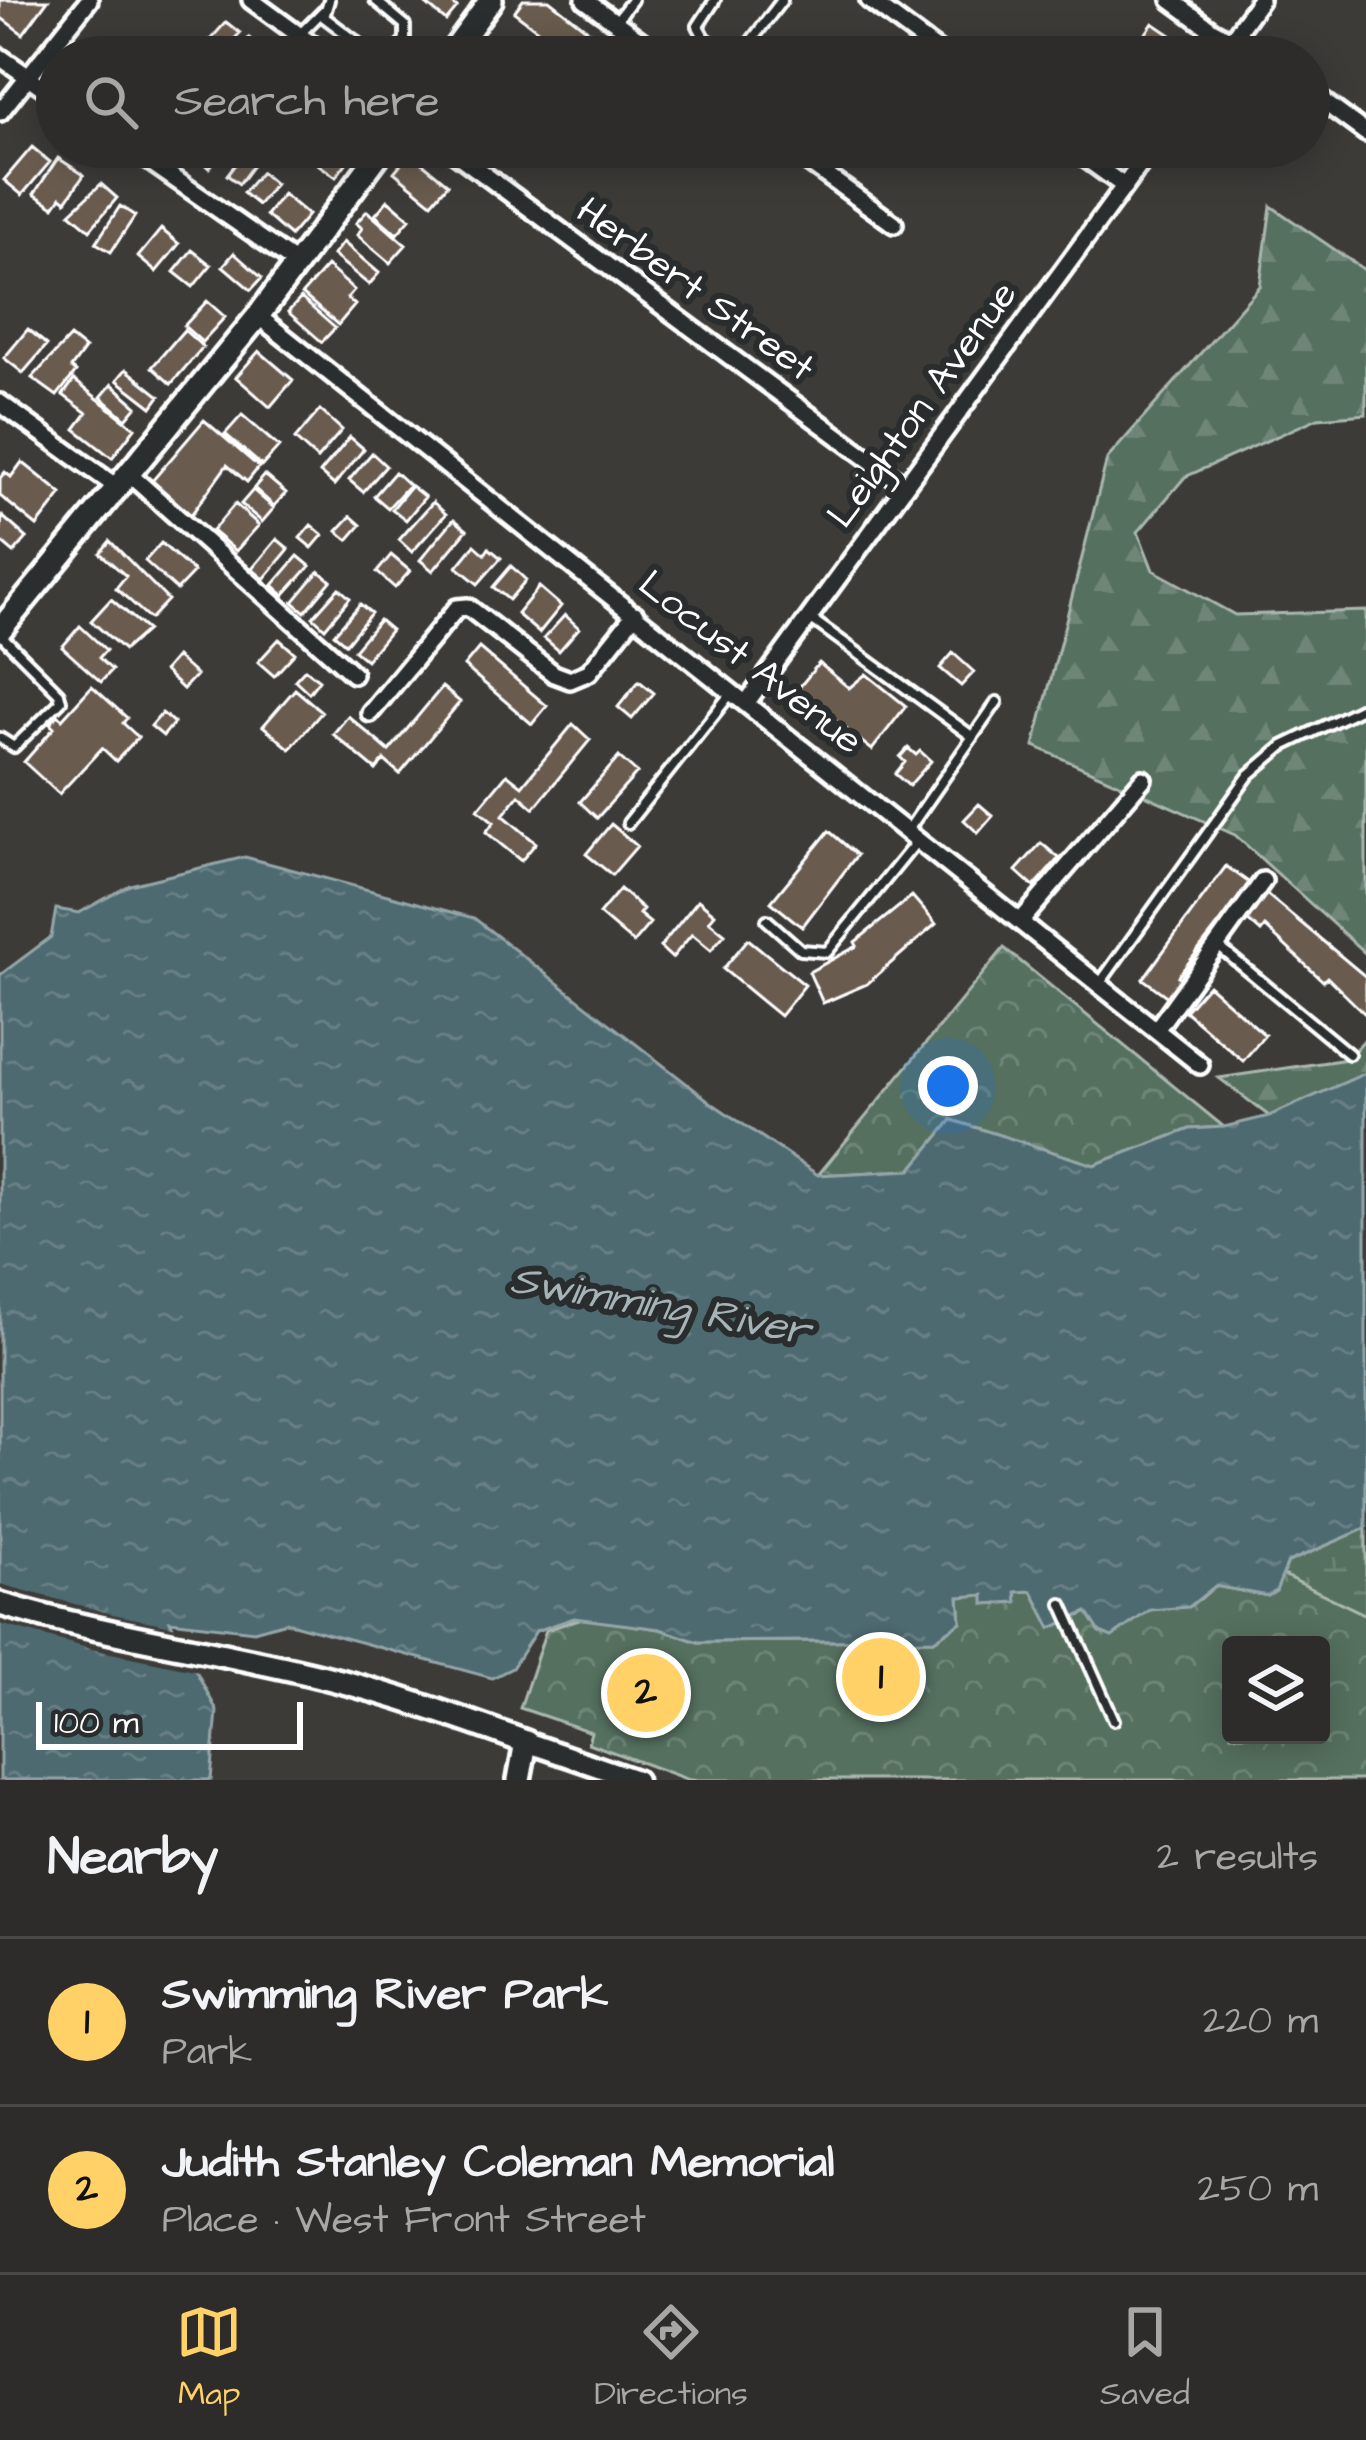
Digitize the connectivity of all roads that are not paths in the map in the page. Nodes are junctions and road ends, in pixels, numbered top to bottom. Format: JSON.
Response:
{"nodes":[{"id":1,"x":89,"y":0,"type":"edge"},
{"id":2,"x":251,"y":0,"type":"edge"},
{"id":3,"x":329,"y":0,"type":"edge"},
{"id":4,"x":375,"y":0,"type":"edge"},
{"id":5,"x":491,"y":0,"type":"edge"},
{"id":6,"x":585,"y":0,"type":"edge"},
{"id":7,"x":632,"y":0,"type":"edge"},
{"id":8,"x":715,"y":0,"type":"edge"},
{"id":9,"x":782,"y":0,"type":"edge"},
{"id":10,"x":869,"y":0,"type":"edge"},
{"id":11,"x":1171,"y":0,"type":"edge"},
{"id":12,"x":1260,"y":0,"type":"edge"},
{"id":13,"x":323,"y":11,"type":"junction"},
{"id":14,"x":616,"y":22,"type":"junction"},
{"id":15,"x":299,"y":35,"type":"joint"},
{"id":16,"x":60,"y":36,"type":"edge"},
{"id":17,"x":348,"y":36,"type":"edge"},
{"id":18,"x":405,"y":36,"type":"edge"},
{"id":19,"x":464,"y":36,"type":"edge"},
{"id":20,"x":635,"y":36,"type":"edge"},
{"id":21,"x":703,"y":36,"type":"edge"},
{"id":22,"x":752,"y":36,"type":"edge"},
{"id":23,"x":918,"y":36,"type":"edge"},
{"id":24,"x":1226,"y":36,"type":"edge"},
{"id":25,"x":1235,"y":36,"type":"edge"},
{"id":26,"x":0,"y":57,"type":"edge"},
{"id":27,"x":36,"y":66,"type":"edge"},
{"id":28,"x":28,"y":76,"type":"junction"},
{"id":29,"x":36,"y":82,"type":"edge"},
{"id":30,"x":1330,"y":107,"type":"edge"},
{"id":31,"x":0,"y":112,"type":"edge"},
{"id":32,"x":1366,"y":133,"type":"edge"},
{"id":33,"x":160,"y":168,"type":"edge"},
{"id":34,"x":368,"y":168,"type":"edge"},
{"id":35,"x":475,"y":168,"type":"edge"},
{"id":36,"x":816,"y":168,"type":"edge"},
{"id":37,"x":1099,"y":168,"type":"edge"},
{"id":38,"x":1137,"y":168,"type":"edge"},
{"id":39,"x":1124,"y":186,"type":"junction"},
{"id":40,"x":894,"y":224,"type":"dead end"},
{"id":41,"x":297,"y":264,"type":"junction"},
{"id":42,"x":258,"y":316,"type":"junction"},
{"id":43,"x":0,"y":404,"type":"edge"},
{"id":44,"x":123,"y":481,"type":"junction"},
{"id":45,"x":904,"y":485,"type":"junction"},
{"id":46,"x":635,"y":614,"type":"junction"},
{"id":47,"x":809,"y":617,"type":"junction"},
{"id":48,"x":0,"y":632,"type":"edge"},
{"id":49,"x":353,"y":674,"type":"dead end"},
{"id":50,"x":740,"y":696,"type":"junction"},
{"id":51,"x":998,"y":703,"type":"dead end"},
{"id":52,"x":1366,"y":706,"type":"edge"},
{"id":53,"x":370,"y":713,"type":"dead end"},
{"id":54,"x":973,"y":737,"type":"junction"},
{"id":55,"x":0,"y":738,"type":"edge"},
{"id":56,"x":1143,"y":779,"type":"dead end"},
{"id":57,"x":628,"y":823,"type":"dead end"},
{"id":58,"x":914,"y":834,"type":"junction"},
{"id":59,"x":1263,"y":880,"type":"dead end"},
{"id":60,"x":767,"y":920,"type":"dead end"},
{"id":61,"x":1021,"y":921,"type":"junction"},
{"id":62,"x":1217,"y":945,"type":"junction"},
{"id":63,"x":1099,"y":984,"type":"junction"},
{"id":64,"x":1156,"y":1030,"type":"junction"},
{"id":65,"x":1348,"y":1054,"type":"dead end"},
{"id":66,"x":1200,"y":1065,"type":"dead end"},
{"id":67,"x":0,"y":1604,"type":"edge"},
{"id":68,"x":1062,"y":1604,"type":"dead end"},
{"id":69,"x":1114,"y":1720,"type":"dead end"},
{"id":70,"x":526,"y":1742,"type":"junction"},
{"id":71,"x":519,"y":1780,"type":"edge"},
{"id":72,"x":636,"y":1780,"type":"edge"}],
"edges":[{"from":1,"to":16,"type":"street"},
{"from":2,"to":15,"type":"street"},
{"from":3,"to":13,"type":"lane"},
{"from":4,"to":18,"type":"lane"},
{"from":5,"to":19,"type":"main road"},
{"from":6,"to":14,"type":"street"},
{"from":7,"to":14,"type":"lane"},
{"from":8,"to":21,"type":"lane"},
{"from":9,"to":22,"type":"lane"},
{"from":10,"to":23,"type":"street"},
{"from":11,"to":24,"type":"street"},
{"from":12,"to":25,"type":"street"},
{"from":13,"to":15,"type":"lane"},
{"from":13,"to":17,"type":"lane"},
{"from":14,"to":20,"type":"street"},
{"from":26,"to":28,"type":"street"},
{"from":27,"to":28,"type":"street"},
{"from":28,"to":29,"type":"street"},
{"from":28,"to":31,"type":"street"},
{"from":30,"to":32,"type":"street"},
{"from":33,"to":41,"type":"street"},
{"from":34,"to":41,"type":"main road"},
{"from":35,"to":45,"type":"street","name":"Herbert Street"},
{"from":36,"to":40,"type":"street"},
{"from":37,"to":39,"type":"street"},
{"from":38,"to":39,"type":"street","name":"Leighton Avenue"},
{"from":39,"to":45,"type":"street","name":"Leighton Avenue"},
{"from":41,"to":42,"type":"main road"},
{"from":42,"to":44,"type":"main road"},
{"from":42,"to":46,"type":"street","name":"Locust Avenue"},
{"from":43,"to":44,"type":"street"},
{"from":44,"to":48,"type":"main road"},
{"from":44,"to":49,"type":"street"},
{"from":45,"to":47,"type":"street","name":"Leighton Avenue"},
{"from":46,"to":50,"type":"street","name":"Locust Avenue"},
{"from":46,"to":53,"type":"street"},
{"from":47,"to":50,"type":"street","name":"Leighton Avenue"},
{"from":47,"to":54,"type":"lane"},
{"from":48,"to":55,"type":"lane"},
{"from":50,"to":57,"type":"lane"},
{"from":50,"to":58,"type":"street","name":"Locust Avenue"},
{"from":51,"to":54,"type":"lane"},
{"from":52,"to":63,"type":"lane"},
{"from":54,"to":58,"type":"lane"},
{"from":56,"to":61,"type":"street"},
{"from":58,"to":60,"type":"lane"},
{"from":58,"to":61,"type":"street","name":"Locust Avenue"},
{"from":59,"to":62,"type":"street"},
{"from":61,"to":63,"type":"street","name":"Locust Avenue"},
{"from":62,"to":64,"type":"street"},
{"from":62,"to":65,"type":"lane"},
{"from":63,"to":64,"type":"street","name":"Locust Avenue"},
{"from":64,"to":66,"type":"street","name":"Locust Avenue"},
{"from":67,"to":70,"type":"main road"},
{"from":68,"to":69,"type":"lane"},
{"from":70,"to":71,"type":"main road"},
{"from":70,"to":72,"type":"street"}]}
